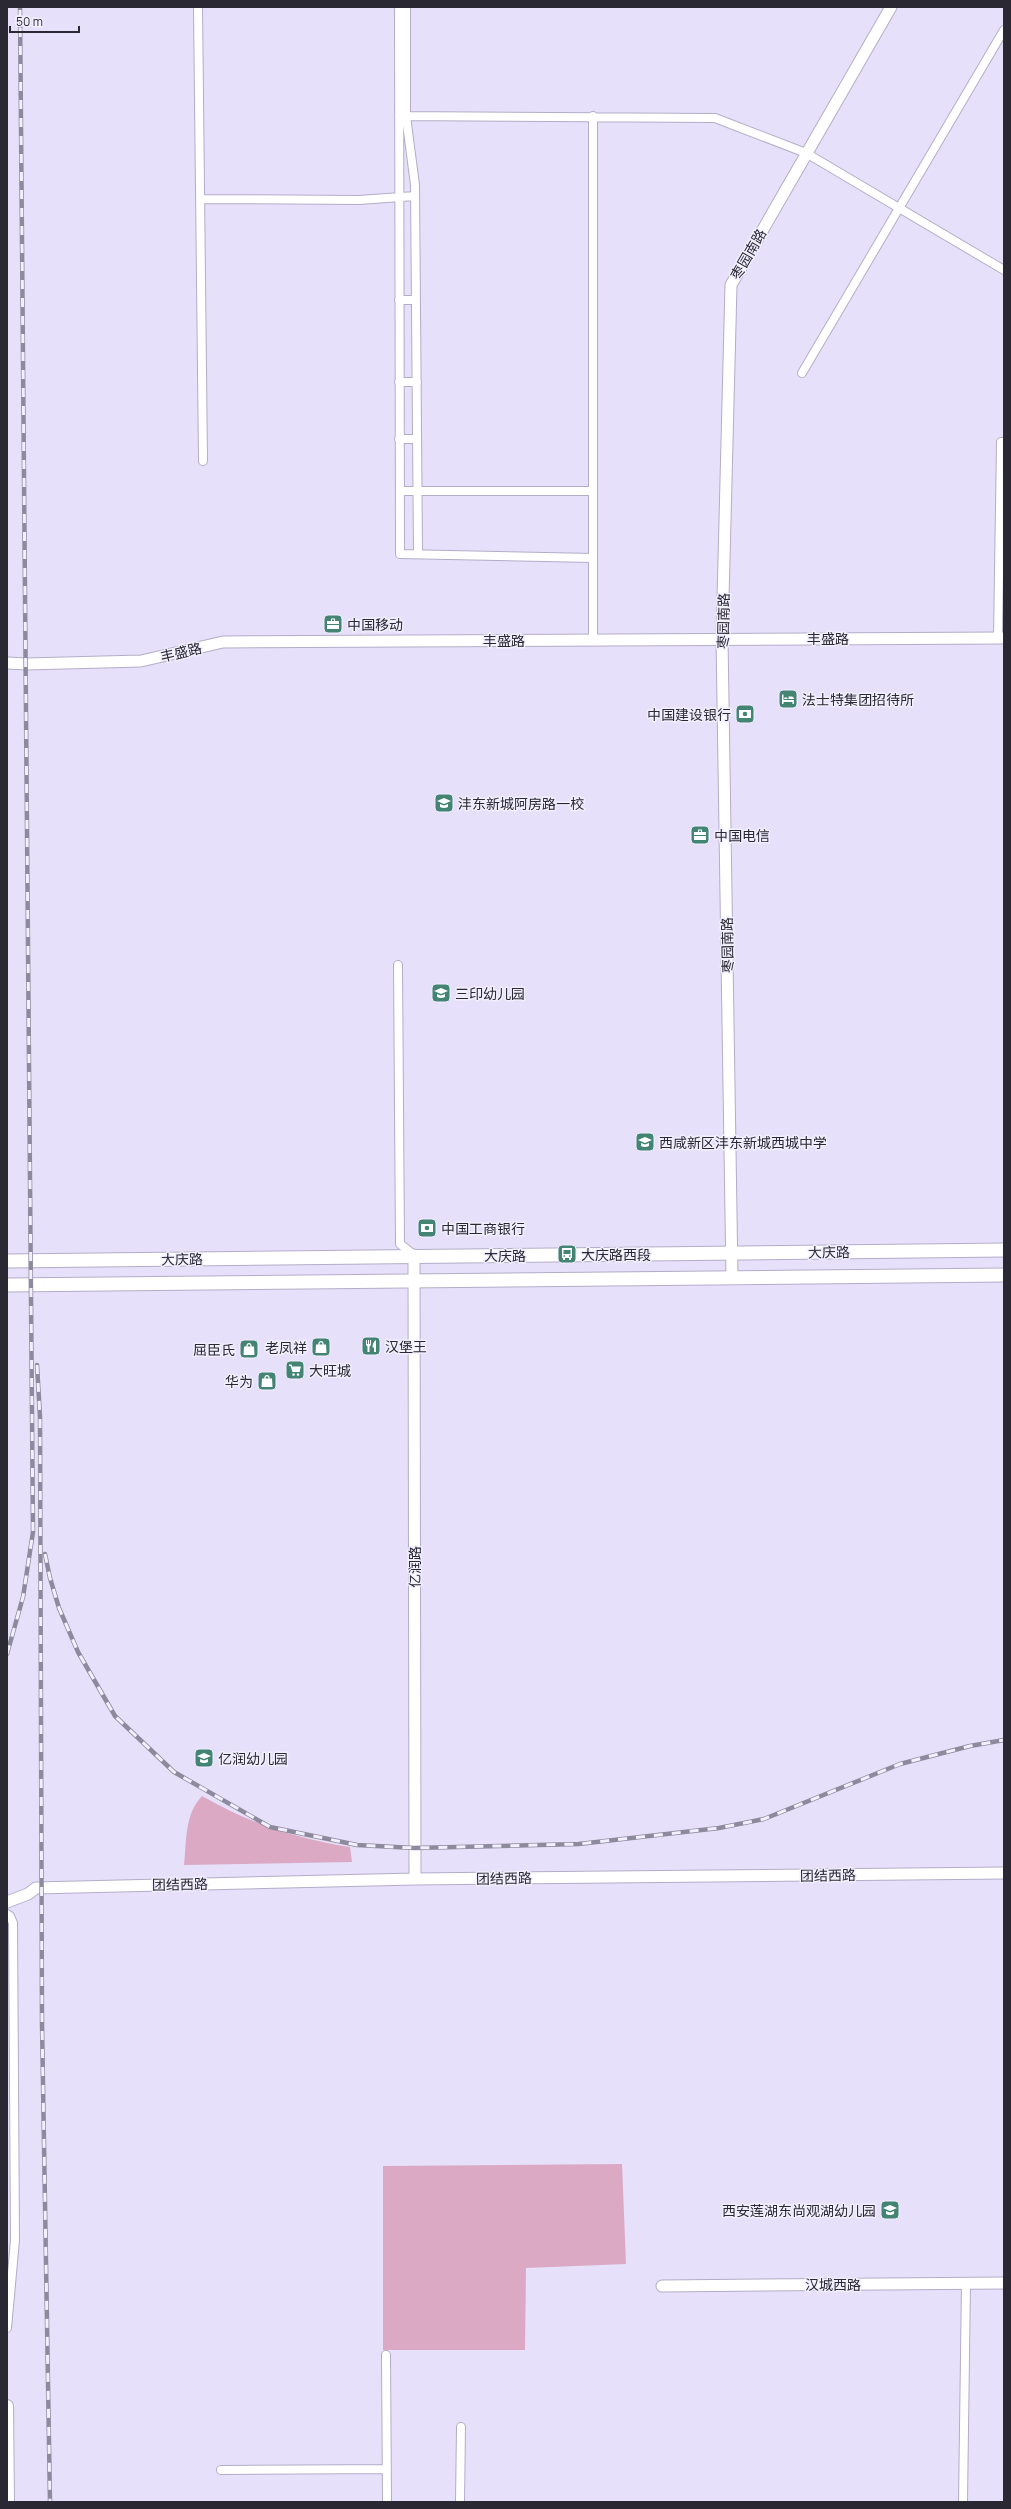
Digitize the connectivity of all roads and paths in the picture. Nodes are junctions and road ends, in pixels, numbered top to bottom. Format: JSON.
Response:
{"nodes":[{"id":1,"x":198,"y":7,"type":"edge"},
{"id":2,"x":399,"y":7,"type":"edge"},
{"id":3,"x":406,"y":7,"type":"edge"},
{"id":4,"x":891,"y":7,"type":"edge"},
{"id":5,"x":1004,"y":30,"type":"edge"},
{"id":6,"x":403,"y":116,"type":"junction"},
{"id":7,"x":594,"y":116,"type":"junction"},
{"id":8,"x":806,"y":153,"type":"junction"},
{"id":9,"x":399,"y":196,"type":"junction"},
{"id":10,"x":415,"y":196,"type":"junction"},
{"id":11,"x":201,"y":199,"type":"junction"},
{"id":12,"x":900,"y":208,"type":"junction"},
{"id":13,"x":1004,"y":270,"type":"edge"},
{"id":14,"x":399,"y":300,"type":"junction"},
{"id":15,"x":416,"y":300,"type":"junction"},
{"id":16,"x":802,"y":374,"type":"dead end"},
{"id":17,"x":400,"y":382,"type":"junction"},
{"id":18,"x":417,"y":382,"type":"junction"},
{"id":19,"x":400,"y":439,"type":"junction"},
{"id":20,"x":417,"y":440,"type":"junction"},
{"id":21,"x":1004,"y":442,"type":"edge"},
{"id":22,"x":203,"y":461,"type":"dead end"},
{"id":23,"x":400,"y":491,"type":"junction"},
{"id":24,"x":418,"y":491,"type":"junction"},
{"id":25,"x":593,"y":491,"type":"junction"},
{"id":26,"x":418,"y":554,"type":"junction"},
{"id":27,"x":593,"y":558,"type":"junction"},
{"id":28,"x":722,"y":638,"type":"junction"},
{"id":29,"x":1001,"y":638,"type":"edge"},
{"id":30,"x":593,"y":639,"type":"junction"},
{"id":31,"x":7,"y":663,"type":"edge"},
{"id":32,"x":398,"y":965,"type":"dead end"},
{"id":33,"x":1004,"y":1250,"type":"edge"},
{"id":34,"x":731,"y":1253,"type":"junction"},
{"id":35,"x":414,"y":1255,"type":"junction"},
{"id":36,"x":7,"y":1261,"type":"edge"},
{"id":37,"x":1004,"y":1275,"type":"edge"},
{"id":38,"x":732,"y":1278,"type":"junction"},
{"id":39,"x":414,"y":1280,"type":"junction"},
{"id":40,"x":7,"y":1285,"type":"edge"},
{"id":41,"x":1004,"y":1874,"type":"edge"},
{"id":42,"x":415,"y":1879,"type":"junction"},
{"id":43,"x":7,"y":1902,"type":"edge"},
{"id":44,"x":7,"y":1914,"type":"edge"},
{"id":45,"x":966,"y":2283,"type":"junction"},
{"id":46,"x":1004,"y":2283,"type":"edge"},
{"id":47,"x":662,"y":2286,"type":"dead end"},
{"id":48,"x":7,"y":2328,"type":"edge"},
{"id":49,"x":386,"y":2355,"type":"dead end"},
{"id":50,"x":7,"y":2406,"type":"edge"},
{"id":51,"x":460,"y":2427,"type":"dead end"},
{"id":52,"x":387,"y":2469,"type":"junction"},
{"id":53,"x":221,"y":2470,"type":"dead end"},
{"id":54,"x":8,"y":2502,"type":"edge"},
{"id":55,"x":387,"y":2502,"type":"edge"},
{"id":56,"x":460,"y":2502,"type":"edge"},
{"id":57,"x":963,"y":2502,"type":"edge"}],
"edges":[{"from":1,"to":11,"type":"street"},
{"from":2,"to":6,"type":"street"},
{"from":3,"to":6,"type":"street"},
{"from":4,"to":8,"type":"street","name":"枣园南路"},
{"from":5,"to":12,"type":"street"},
{"from":6,"to":7,"type":"street"},
{"from":6,"to":9,"type":"street"},
{"from":6,"to":10,"type":"street"},
{"from":7,"to":8,"type":"street"},
{"from":7,"to":25,"type":"street"},
{"from":8,"to":12,"type":"street"},
{"from":8,"to":28,"type":"street","name":"枣园南路"},
{"from":9,"to":10,"type":"street"},
{"from":9,"to":11,"type":"street"},
{"from":9,"to":14,"type":"street"},
{"from":10,"to":15,"type":"street"},
{"from":11,"to":22,"type":"street"},
{"from":12,"to":13,"type":"street"},
{"from":12,"to":16,"type":"street"},
{"from":14,"to":15,"type":"street"},
{"from":14,"to":17,"type":"street"},
{"from":15,"to":18,"type":"street"},
{"from":17,"to":18,"type":"street"},
{"from":17,"to":19,"type":"street"},
{"from":18,"to":20,"type":"street"},
{"from":19,"to":20,"type":"street"},
{"from":19,"to":23,"type":"street"},
{"from":20,"to":24,"type":"street"},
{"from":21,"to":29,"type":"street"},
{"from":23,"to":24,"type":"street"},
{"from":23,"to":26,"type":"street"},
{"from":24,"to":25,"type":"street"},
{"from":24,"to":26,"type":"street"},
{"from":25,"to":27,"type":"street"},
{"from":26,"to":27,"type":"street"},
{"from":27,"to":30,"type":"street"},
{"from":28,"to":29,"type":"street","name":"丰盛路"},
{"from":28,"to":30,"type":"street","name":"丰盛路"},
{"from":28,"to":34,"type":"street","name":"枣园南路"},
{"from":30,"to":31,"type":"street","name":"丰盛路"},
{"from":32,"to":35,"type":"street"},
{"from":33,"to":34,"type":"main road","name":"大庆路"},
{"from":34,"to":35,"type":"main road","name":"大庆路"},
{"from":34,"to":38,"type":"street","name":"枣园南路"},
{"from":35,"to":36,"type":"main road","name":"大庆路"},
{"from":35,"to":39,"type":"street","name":"亿润路"},
{"from":37,"to":38,"type":"main road","name":"大庆路"},
{"from":38,"to":39,"type":"main road","name":"大庆路"},
{"from":39,"to":40,"type":"main road","name":"大庆路"},
{"from":39,"to":42,"type":"street","name":"亿润路"},
{"from":41,"to":42,"type":"street","name":"团结西路"},
{"from":42,"to":43,"type":"street","name":"团结西路"},
{"from":44,"to":48,"type":"street"},
{"from":45,"to":46,"type":"street","name":"汉城西路"},
{"from":45,"to":47,"type":"street","name":"汉城西路"},
{"from":45,"to":57,"type":"street"},
{"from":49,"to":52,"type":"street"},
{"from":50,"to":54,"type":"main road"},
{"from":51,"to":56,"type":"street"},
{"from":52,"to":53,"type":"street"},
{"from":52,"to":55,"type":"street"}]}
